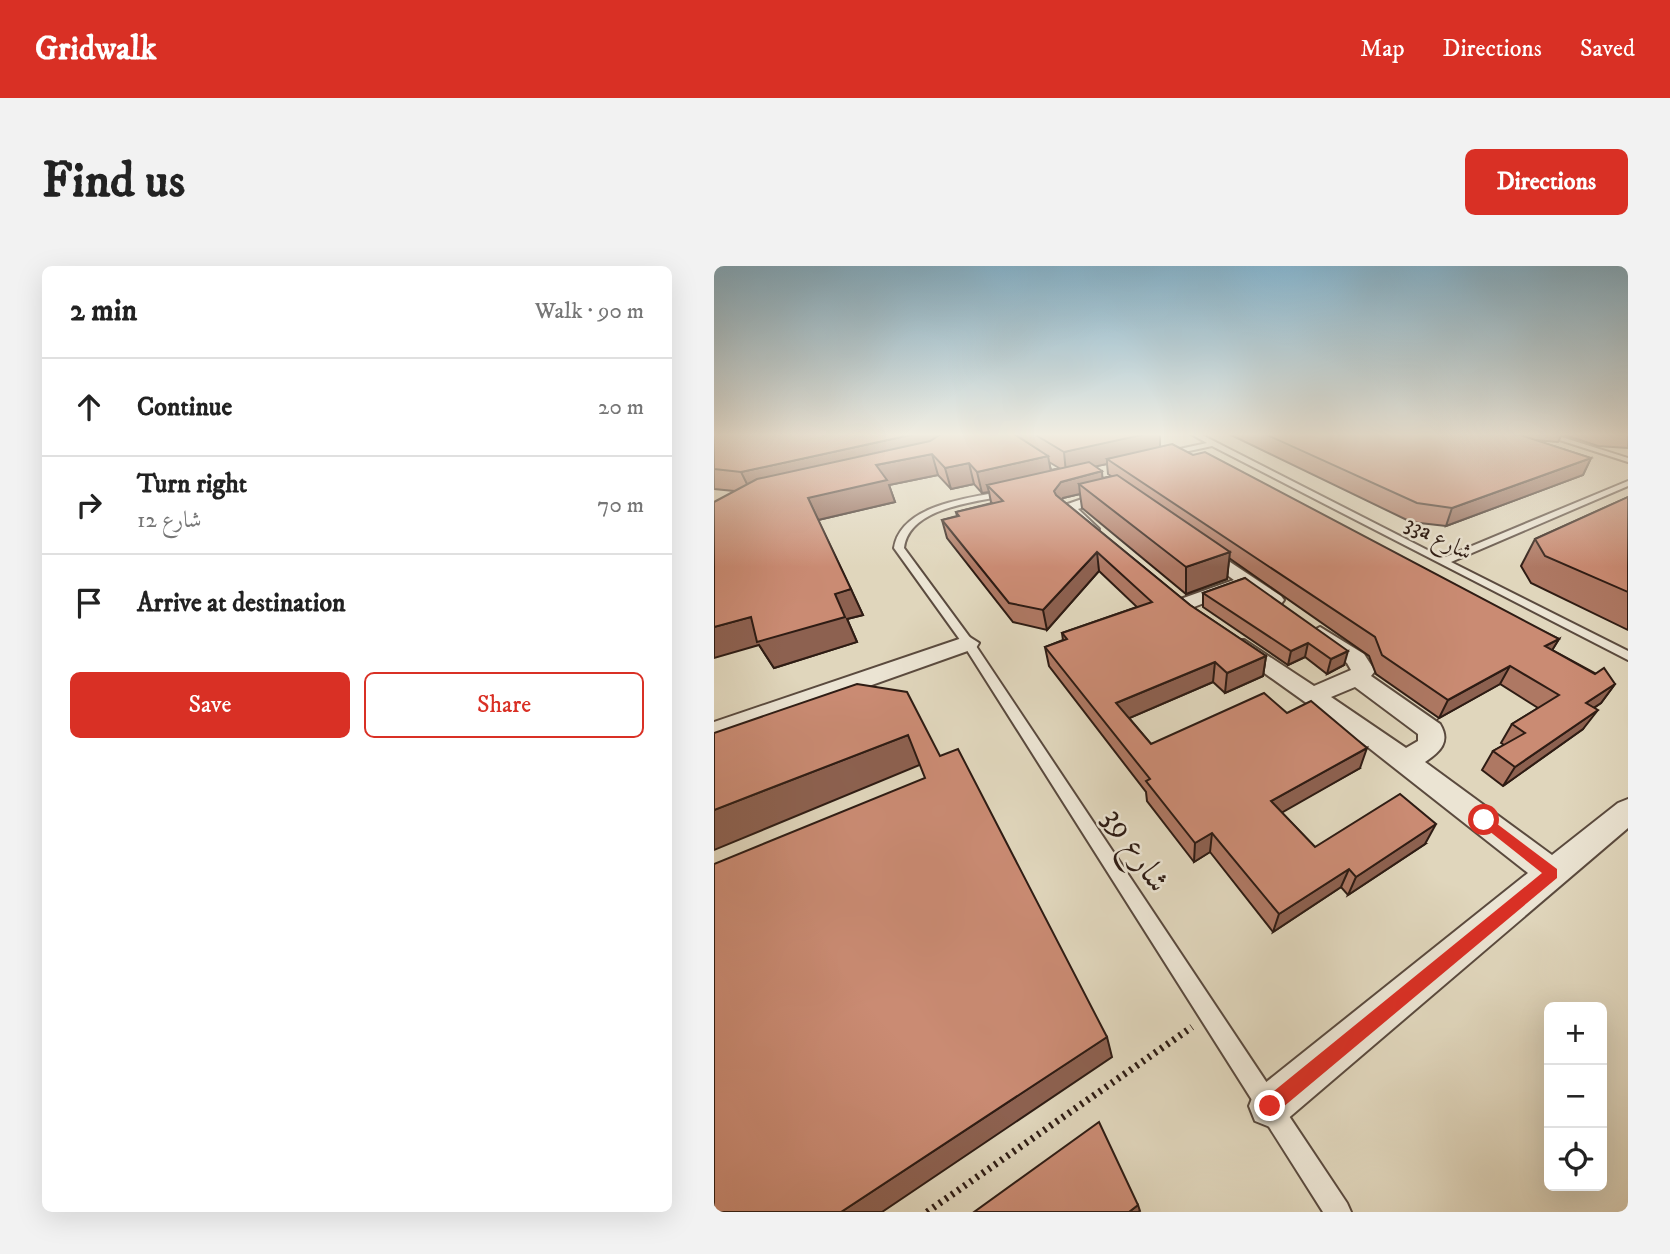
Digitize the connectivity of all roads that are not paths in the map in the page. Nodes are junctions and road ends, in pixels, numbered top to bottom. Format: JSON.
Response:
{"nodes":[{"id":1,"x":1280,"y":478,"type":"edge"},
{"id":2,"x":1628,"y":483,"type":"edge"},
{"id":3,"x":1118,"y":489,"type":"edge"},
{"id":4,"x":1013,"y":491,"type":"edge"},
{"id":5,"x":1184,"y":536,"type":"edge"},
{"id":6,"x":1109,"y":544,"type":"edge"},
{"id":7,"x":1444,"y":561,"type":"junction"},
{"id":8,"x":1248,"y":581,"type":"junction"},
{"id":9,"x":1161,"y":587,"type":"edge"},
{"id":10,"x":1199,"y":618,"type":"junction"},
{"id":11,"x":968,"y":643,"type":"junction"},
{"id":12,"x":1628,"y":656,"type":"edge"},
{"id":13,"x":1357,"y":677,"type":"junction"},
{"id":14,"x":1312,"y":695,"type":"junction"},
{"id":15,"x":720,"y":728,"type":"edge"},
{"id":16,"x":1405,"y":762,"type":"junction"},
{"id":17,"x":1628,"y":811,"type":"edge"},
{"id":18,"x":1552,"y":873,"type":"junction"},
{"id":19,"x":1270,"y":1106,"type":"junction"},
{"id":20,"x":1338,"y":1212,"type":"edge"}],
"edges":[{"from":1,"to":7,"type":"lane","name":"33a شارع"},
{"from":2,"to":7,"type":"lane"},
{"from":3,"to":6,"type":"street"},
{"from":4,"to":11,"type":"lane","name":"شارع 39"},
{"from":5,"to":8,"type":"street"},
{"from":7,"to":12,"type":"lane","name":"33a شارع"},
{"from":8,"to":10,"type":"street"},
{"from":8,"to":13,"type":"street"},
{"from":9,"to":10,"type":"street"},
{"from":10,"to":14,"type":"street"},
{"from":11,"to":15,"type":"street"},
{"from":11,"to":19,"type":"lane","name":"شارع 39"},
{"from":13,"to":14,"type":"street"},
{"from":13,"to":16,"type":"street"},
{"from":14,"to":16,"type":"street"},
{"from":16,"to":18,"type":"street"},
{"from":17,"to":18,"type":"street"},
{"from":18,"to":19,"type":"street"},
{"from":19,"to":20,"type":"lane","name":"شارع 39"}]}
